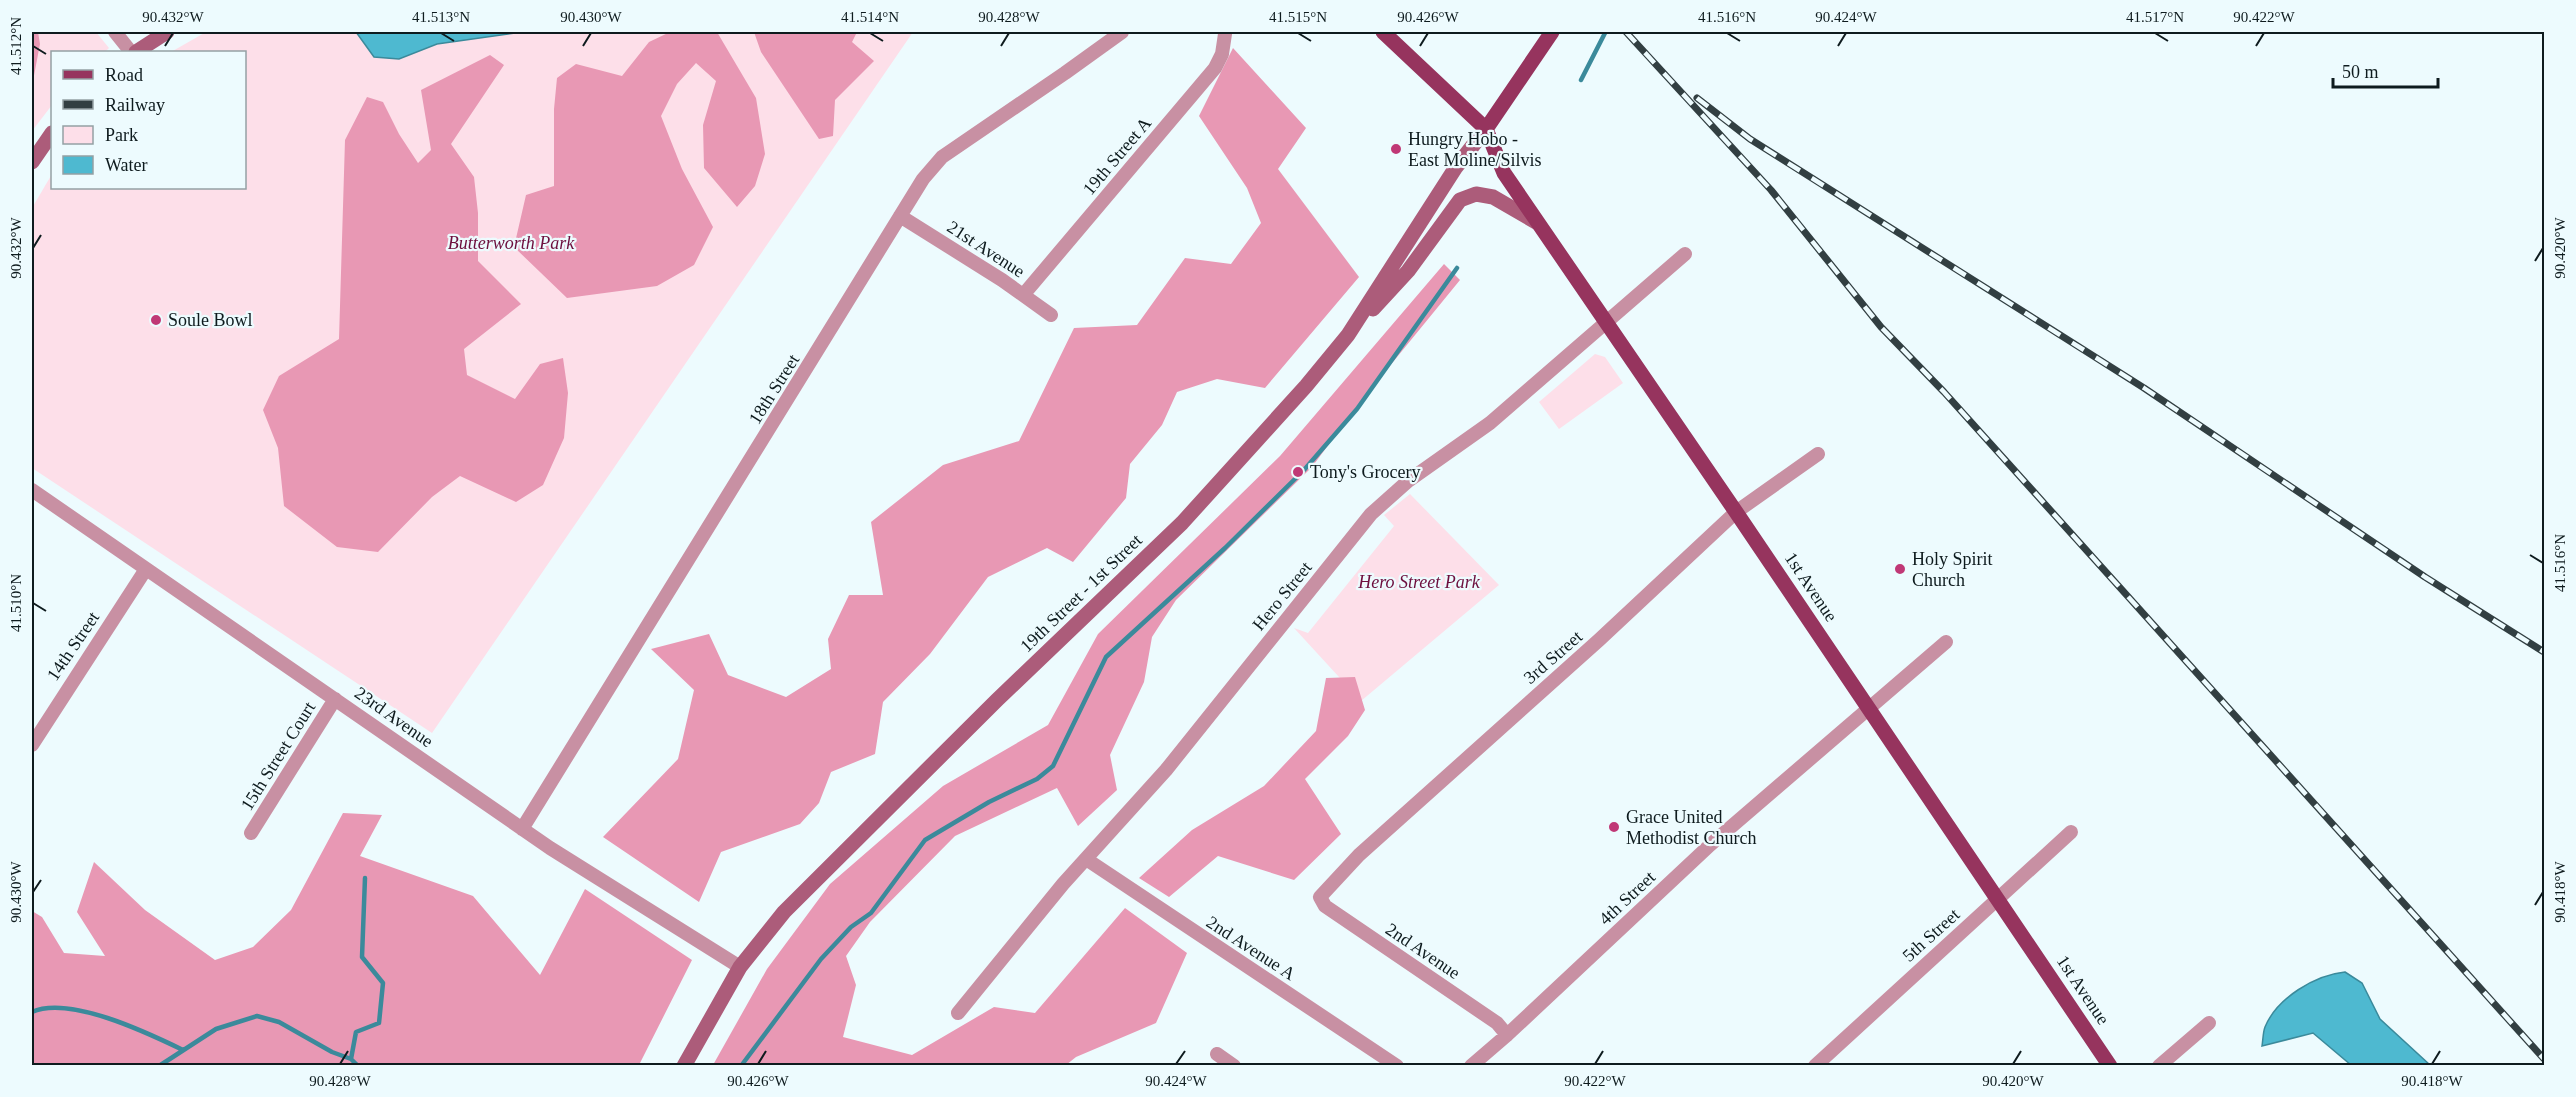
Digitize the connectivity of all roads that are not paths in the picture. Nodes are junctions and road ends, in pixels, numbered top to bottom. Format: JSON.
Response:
{"nodes":[{"id":1,"x":115,"y":32,"type":"edge"},
{"id":2,"x":167,"y":32,"type":"edge"},
{"id":3,"x":1122,"y":32,"type":"edge"},
{"id":4,"x":1383,"y":32,"type":"edge"},
{"id":5,"x":1552,"y":32,"type":"edge"},
{"id":6,"x":1225,"y":34,"type":"dead end"},
{"id":7,"x":130,"y":51,"type":"edge"},
{"id":8,"x":137,"y":51,"type":"edge"},
{"id":9,"x":1486,"y":129,"type":"junction"},
{"id":10,"x":51,"y":134,"type":"edge"},
{"id":11,"x":32,"y":162,"type":"edge"},
{"id":12,"x":900,"y":216,"type":"junction"},
{"id":13,"x":1536,"y":222,"type":"junction"},
{"id":14,"x":1685,"y":254,"type":"dead end"},
{"id":15,"x":1024,"y":294,"type":"junction"},
{"id":16,"x":1051,"y":315,"type":"dead end"},
{"id":17,"x":1606,"y":321,"type":"junction"},
{"id":18,"x":1348,"y":335,"type":"junction"},
{"id":19,"x":1818,"y":454,"type":"dead end"},
{"id":20,"x":32,"y":490,"type":"edge"},
{"id":21,"x":1736,"y":512,"type":"junction"},
{"id":22,"x":146,"y":569,"type":"junction"},
{"id":23,"x":1946,"y":642,"type":"dead end"},
{"id":24,"x":336,"y":699,"type":"junction"},
{"id":25,"x":1869,"y":708,"type":"junction"},
{"id":26,"x":36,"y":726,"type":"edge"},
{"id":27,"x":32,"y":745,"type":"edge"},
{"id":28,"x":522,"y":829,"type":"junction"},
{"id":29,"x":2071,"y":832,"type":"dead end"},
{"id":30,"x":251,"y":833,"type":"dead end"},
{"id":31,"x":1086,"y":859,"type":"junction"},
{"id":32,"x":1320,"y":897,"type":"joint"},
{"id":33,"x":1998,"y":898,"type":"junction"},
{"id":34,"x":740,"y":967,"type":"junction"},
{"id":35,"x":958,"y":1013,"type":"dead end"},
{"id":36,"x":2209,"y":1023,"type":"dead end"},
{"id":37,"x":1507,"y":1035,"type":"junction"},
{"id":38,"x":1217,"y":1054,"type":"dead end"},
{"id":39,"x":684,"y":1065,"type":"edge"},
{"id":40,"x":1234,"y":1065,"type":"edge"},
{"id":41,"x":1397,"y":1065,"type":"edge"},
{"id":42,"x":1471,"y":1065,"type":"edge"},
{"id":43,"x":1815,"y":1065,"type":"edge"},
{"id":44,"x":2110,"y":1065,"type":"edge"},
{"id":45,"x":2159,"y":1065,"type":"edge"}],
"edges":[{"from":1,"to":7,"type":"street"},
{"from":2,"to":8,"type":"main road"},
{"from":3,"to":12,"type":"street","name":"18th Street"},
{"from":4,"to":9,"type":"main road"},
{"from":5,"to":9,"type":"main road"},
{"from":6,"to":15,"type":"street","name":"19th Street A"},
{"from":9,"to":13,"type":"main road","name":"1st Avenue"},
{"from":9,"to":18,"type":"main road","name":"19th Street - 1st Street"},
{"from":10,"to":11,"type":"main road"},
{"from":12,"to":15,"type":"street","name":"21st Avenue"},
{"from":12,"to":28,"type":"street","name":"18th Street"},
{"from":13,"to":17,"type":"main road","name":"1st Avenue"},
{"from":13,"to":18,"type":"main road"},
{"from":14,"to":17,"type":"street","name":"Hero Street"},
{"from":15,"to":16,"type":"street","name":"21st Avenue"},
{"from":17,"to":21,"type":"main road","name":"1st Avenue"},
{"from":17,"to":31,"type":"street","name":"Hero Street"},
{"from":18,"to":34,"type":"main road","name":"19th Street - 1st Street"},
{"from":19,"to":21,"type":"street","name":"3rd Street"},
{"from":20,"to":22,"type":"street","name":"23rd Avenue"},
{"from":21,"to":25,"type":"main road","name":"1st Avenue"},
{"from":21,"to":32,"type":"street","name":"3rd Street"},
{"from":22,"to":24,"type":"street","name":"23rd Avenue"},
{"from":22,"to":26,"type":"street","name":"14th Street"},
{"from":23,"to":25,"type":"street","name":"4th Street"},
{"from":24,"to":28,"type":"street","name":"23rd Avenue"},
{"from":24,"to":30,"type":"street","name":"15th Street Court"},
{"from":25,"to":33,"type":"main road","name":"1st Avenue"},
{"from":25,"to":37,"type":"street","name":"4th Street"},
{"from":26,"to":27,"type":"street","name":"14th Street"},
{"from":28,"to":34,"type":"street","name":"23rd Avenue"},
{"from":29,"to":33,"type":"street","name":"5th Street"},
{"from":31,"to":35,"type":"street","name":"Hero Street"},
{"from":31,"to":41,"type":"street","name":"2nd Avenue A"},
{"from":32,"to":37,"type":"street","name":"2nd Avenue"},
{"from":33,"to":43,"type":"street","name":"5th Street"},
{"from":33,"to":44,"type":"main road","name":"1st Avenue"},
{"from":34,"to":39,"type":"main road","name":"19th Street - 1st Street"},
{"from":36,"to":45,"type":"street"},
{"from":37,"to":42,"type":"street","name":"4th Street"},
{"from":38,"to":40,"type":"street"}]}
